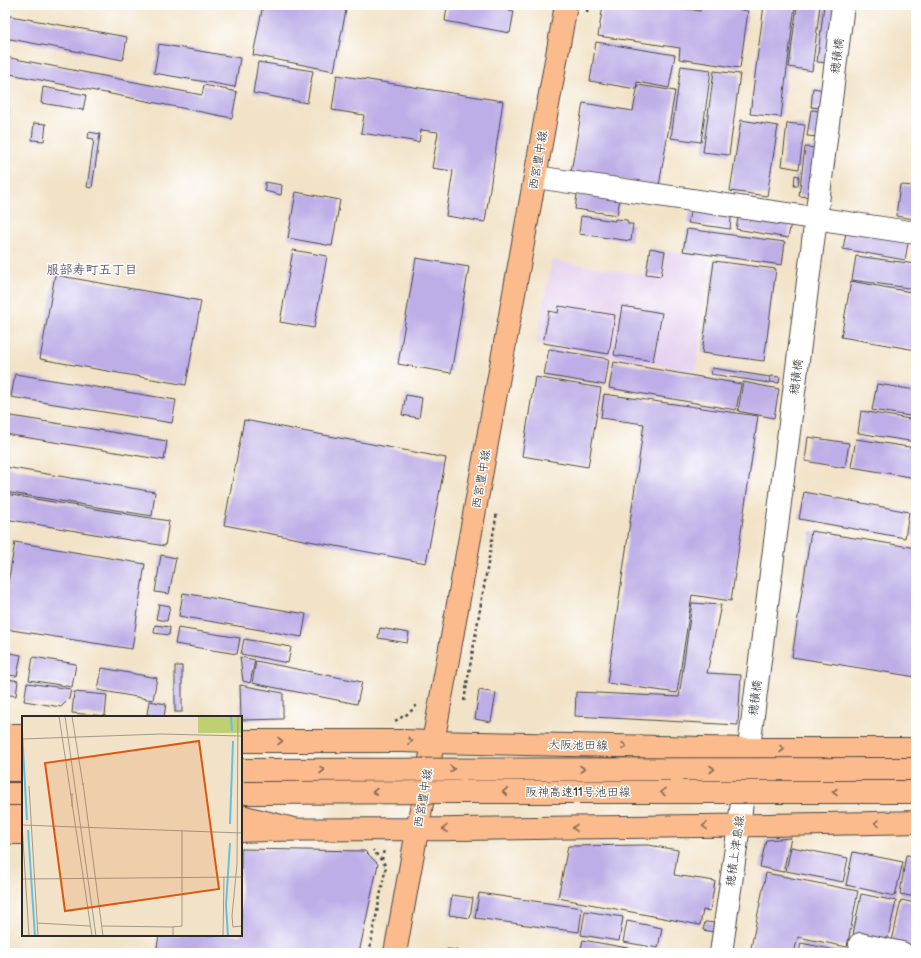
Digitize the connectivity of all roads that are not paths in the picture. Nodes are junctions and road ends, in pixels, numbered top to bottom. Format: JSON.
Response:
{"nodes":[{"id":1,"x":566,"y":5,"type":"edge"},
{"id":2,"x":843,"y":5,"type":"edge"},
{"id":3,"x":536,"y":177,"type":"junction"},
{"id":4,"x":817,"y":218,"type":"junction"},
{"id":5,"x":916,"y":233,"type":"edge"},
{"id":6,"x":5,"y":735,"type":"edge"},
{"id":7,"x":22,"y":735,"type":"edge"},
{"id":8,"x":242,"y":741,"type":"edge"},
{"id":9,"x":432,"y":742,"type":"junction"},
{"id":10,"x":749,"y":749,"type":"junction"},
{"id":11,"x":916,"y":749,"type":"edge"},
{"id":12,"x":5,"y":751,"type":"edge"},
{"id":13,"x":22,"y":751,"type":"edge"},
{"id":14,"x":916,"y":769,"type":"edge"},
{"id":15,"x":5,"y":770,"type":"edge"},
{"id":16,"x":22,"y":770,"type":"edge"},
{"id":17,"x":242,"y":770,"type":"edge"},
{"id":18,"x":916,"y":792,"type":"edge"},
{"id":19,"x":242,"y":793,"type":"edge"},
{"id":20,"x":5,"y":794,"type":"edge"},
{"id":21,"x":22,"y":794,"type":"edge"},
{"id":22,"x":242,"y":816,"type":"edge"},
{"id":23,"x":5,"y":817,"type":"edge"},
{"id":24,"x":22,"y":817,"type":"edge"},
{"id":25,"x":916,"y":822,"type":"edge"},
{"id":26,"x":739,"y":826,"type":"junction"},
{"id":27,"x":293,"y":829,"type":"junction"},
{"id":28,"x":417,"y":829,"type":"junction"},
{"id":29,"x":242,"y":831,"type":"edge"},
{"id":30,"x":5,"y":833,"type":"edge"},
{"id":31,"x":22,"y":833,"type":"edge"},
{"id":32,"x":860,"y":944,"type":"dead end"},
{"id":33,"x":395,"y":953,"type":"edge"},
{"id":34,"x":721,"y":953,"type":"edge"},
{"id":35,"x":902,"y":953,"type":"edge"}],
"edges":[{"from":1,"to":3,"type":"main road","name":"西宮豊中線"},
{"from":2,"to":4,"type":"street","name":"穂積橋"},
{"from":3,"to":4,"type":"street"},
{"from":3,"to":9,"type":"main road","name":"西宮豊中線"},
{"from":4,"to":5,"type":"street"},
{"from":4,"to":10,"type":"street","name":"穂積橋"},
{"from":6,"to":7,"type":"main road"},
{"from":8,"to":9,"type":"main road","name":"大阪池田線","one_way":true},
{"from":9,"to":10,"type":"main road","name":"大阪池田線","one_way":true},
{"from":9,"to":28,"type":"main road","name":"西宮豊中線"},
{"from":10,"to":11,"type":"main road","name":"大阪池田線","one_way":true},
{"from":10,"to":26,"type":"street","name":"穂積上津島線"},
{"from":12,"to":13,"type":"main road"},
{"from":17,"to":14,"type":"main road","name":"阪神高速11号池田線","one_way":true,"bridge":true},
{"from":15,"to":16,"type":"main road"},
{"from":18,"to":19,"type":"main road","name":"阪神高速11号池田線","one_way":true,"bridge":true},
{"from":20,"to":21,"type":"main road"},
{"from":22,"to":27,"type":"main road"},
{"from":23,"to":24,"type":"main road"},
{"from":25,"to":26,"type":"main road","one_way":true},
{"from":26,"to":28,"type":"main road","one_way":true},
{"from":26,"to":34,"type":"street","name":"穂積上津島線"},
{"from":27,"to":28,"type":"main road"},
{"from":27,"to":29,"type":"main road"},
{"from":28,"to":33,"type":"main road","name":"西宮豊中線"},
{"from":30,"to":31,"type":"main road"},
{"from":32,"to":35,"type":"street"}]}
